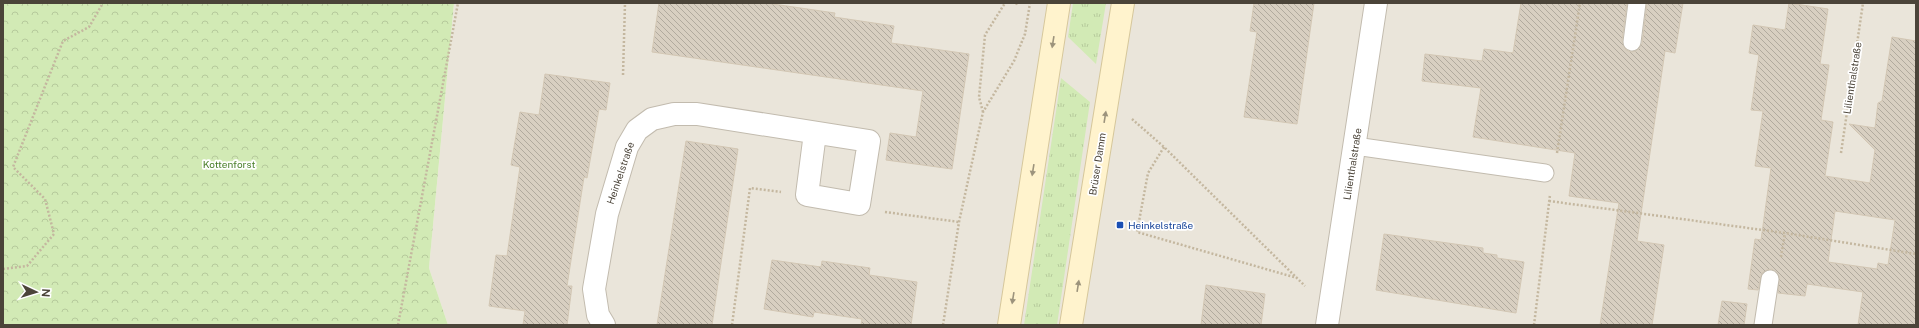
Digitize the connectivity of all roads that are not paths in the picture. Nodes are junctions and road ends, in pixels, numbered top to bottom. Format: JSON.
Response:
{"nodes":[{"id":1,"x":1058,"y":3,"type":"edge"},
{"id":2,"x":1123,"y":3,"type":"edge"},
{"id":3,"x":1376,"y":3,"type":"edge"},
{"id":4,"x":1637,"y":3,"type":"edge"},
{"id":5,"x":1632,"y":42,"type":"dead end"},
{"id":6,"x":815,"y":133,"type":"junction"},
{"id":7,"x":1355,"y":146,"type":"junction"},
{"id":8,"x":1545,"y":173,"type":"dead end"},
{"id":9,"x":1770,"y":280,"type":"dead end"},
{"id":10,"x":604,"y":325,"type":"edge"},
{"id":11,"x":1009,"y":325,"type":"edge"},
{"id":12,"x":1071,"y":325,"type":"edge"},
{"id":13,"x":1327,"y":325,"type":"edge"},
{"id":14,"x":1763,"y":325,"type":"edge"}],
"edges":[{"from":1,"to":11,"type":"street","one_way":true},
{"from":12,"to":2,"type":"street","name":"Brüser Damm","one_way":true},
{"from":3,"to":7,"type":"street","name":"Lilienthalstraße"},
{"from":4,"to":5,"type":"lane"},
{"from":6,"to":6,"type":"street","name":"Heinkelstraße"},
{"from":6,"to":10,"type":"street","name":"Heinkelstraße"},
{"from":7,"to":8,"type":"lane"},
{"from":7,"to":13,"type":"street","name":"Lilienthalstraße"},
{"from":9,"to":14,"type":"lane"}]}
